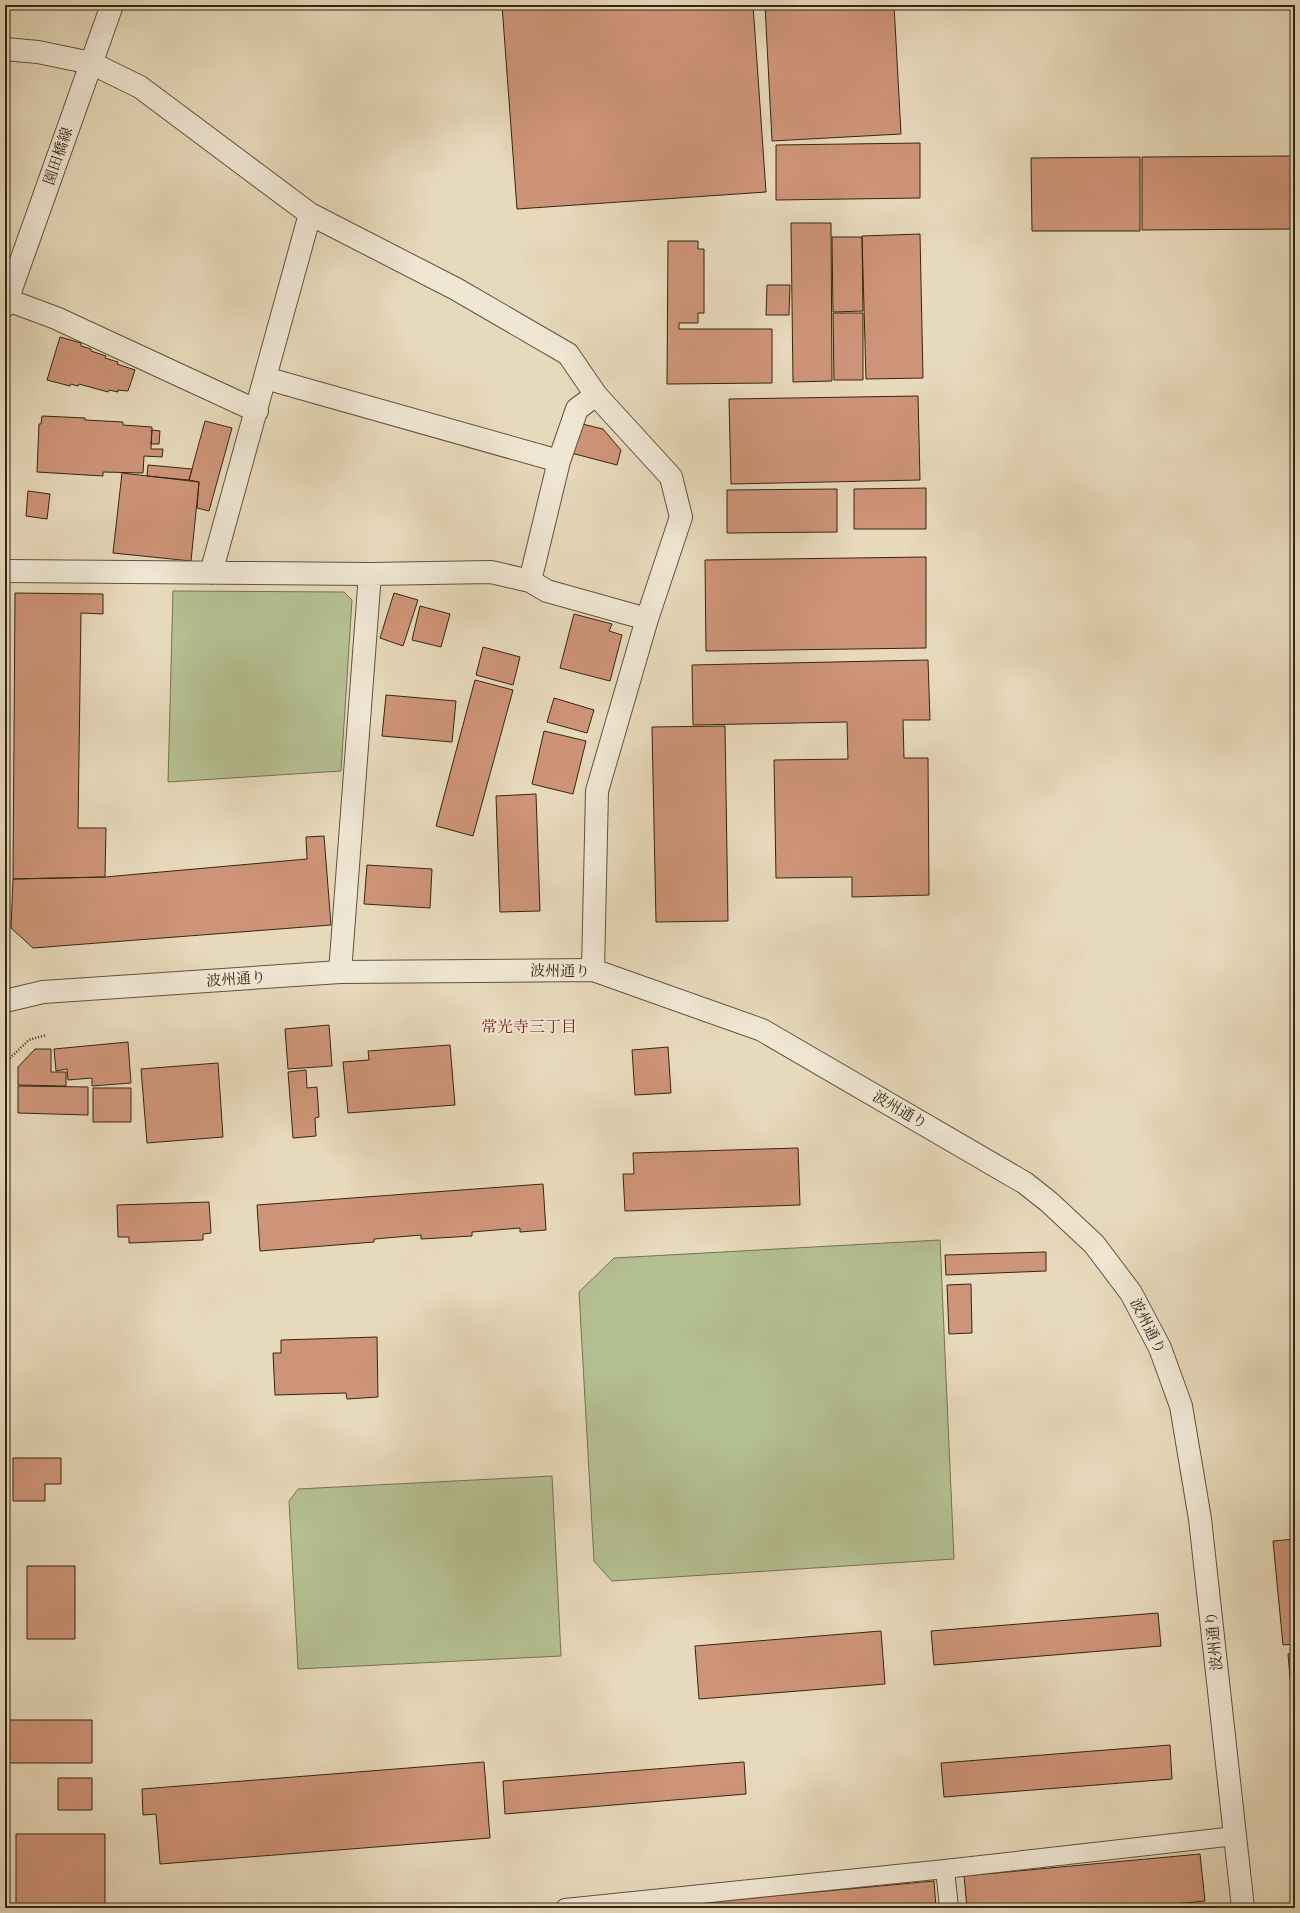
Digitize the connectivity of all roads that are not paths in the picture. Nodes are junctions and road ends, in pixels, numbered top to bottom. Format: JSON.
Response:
{"nodes":[{"id":1,"x":112,"y":5,"type":"edge"},
{"id":2,"x":5,"y":49,"type":"edge"},
{"id":3,"x":91,"y":63,"type":"junction"},
{"id":4,"x":310,"y":214,"type":"junction"},
{"id":5,"x":6,"y":302,"type":"edge"},
{"id":6,"x":265,"y":378,"type":"junction"},
{"id":7,"x":596,"y":395,"type":"junction"},
{"id":8,"x":257,"y":411,"type":"junction"},
{"id":9,"x":559,"y":461,"type":"junction"},
{"id":10,"x":5,"y":571,"type":"edge"},
{"id":11,"x":211,"y":573,"type":"junction"},
{"id":12,"x":370,"y":574,"type":"junction"},
{"id":13,"x":530,"y":581,"type":"junction"},
{"id":14,"x":647,"y":619,"type":"junction"},
{"id":15,"x":593,"y":970,"type":"junction"},
{"id":16,"x":340,"y":972,"type":"junction"},
{"id":17,"x":5,"y":1001,"type":"edge"},
{"id":18,"x":1235,"y":1836,"type":"junction"},
{"id":19,"x":945,"y":1869,"type":"junction"},
{"id":20,"x":565,"y":1908,"type":"edge"},
{"id":21,"x":949,"y":1908,"type":"edge"},
{"id":22,"x":1243,"y":1908,"type":"edge"}],
"edges":[{"from":1,"to":3,"type":"street","name":"園田橋線"},
{"from":2,"to":3,"type":"street"},
{"from":3,"to":4,"type":"street"},
{"from":3,"to":5,"type":"street","name":"園田橋線"},
{"from":4,"to":6,"type":"street"},
{"from":4,"to":7,"type":"street"},
{"from":5,"to":8,"type":"street"},
{"from":6,"to":8,"type":"street"},
{"from":6,"to":9,"type":"street"},
{"from":7,"to":9,"type":"street"},
{"from":7,"to":14,"type":"street"},
{"from":8,"to":11,"type":"street"},
{"from":9,"to":13,"type":"street"},
{"from":10,"to":11,"type":"street"},
{"from":11,"to":12,"type":"street"},
{"from":12,"to":13,"type":"street"},
{"from":12,"to":16,"type":"street"},
{"from":13,"to":14,"type":"street"},
{"from":14,"to":15,"type":"street"},
{"from":15,"to":16,"type":"street","name":"波州通り"},
{"from":15,"to":18,"type":"street","name":"波州通り"},
{"from":16,"to":17,"type":"street","name":"波州通り"},
{"from":18,"to":19,"type":"lane"},
{"from":18,"to":22,"type":"street","name":"波州通り"},
{"from":19,"to":20,"type":"lane"},
{"from":19,"to":21,"type":"lane"}]}
